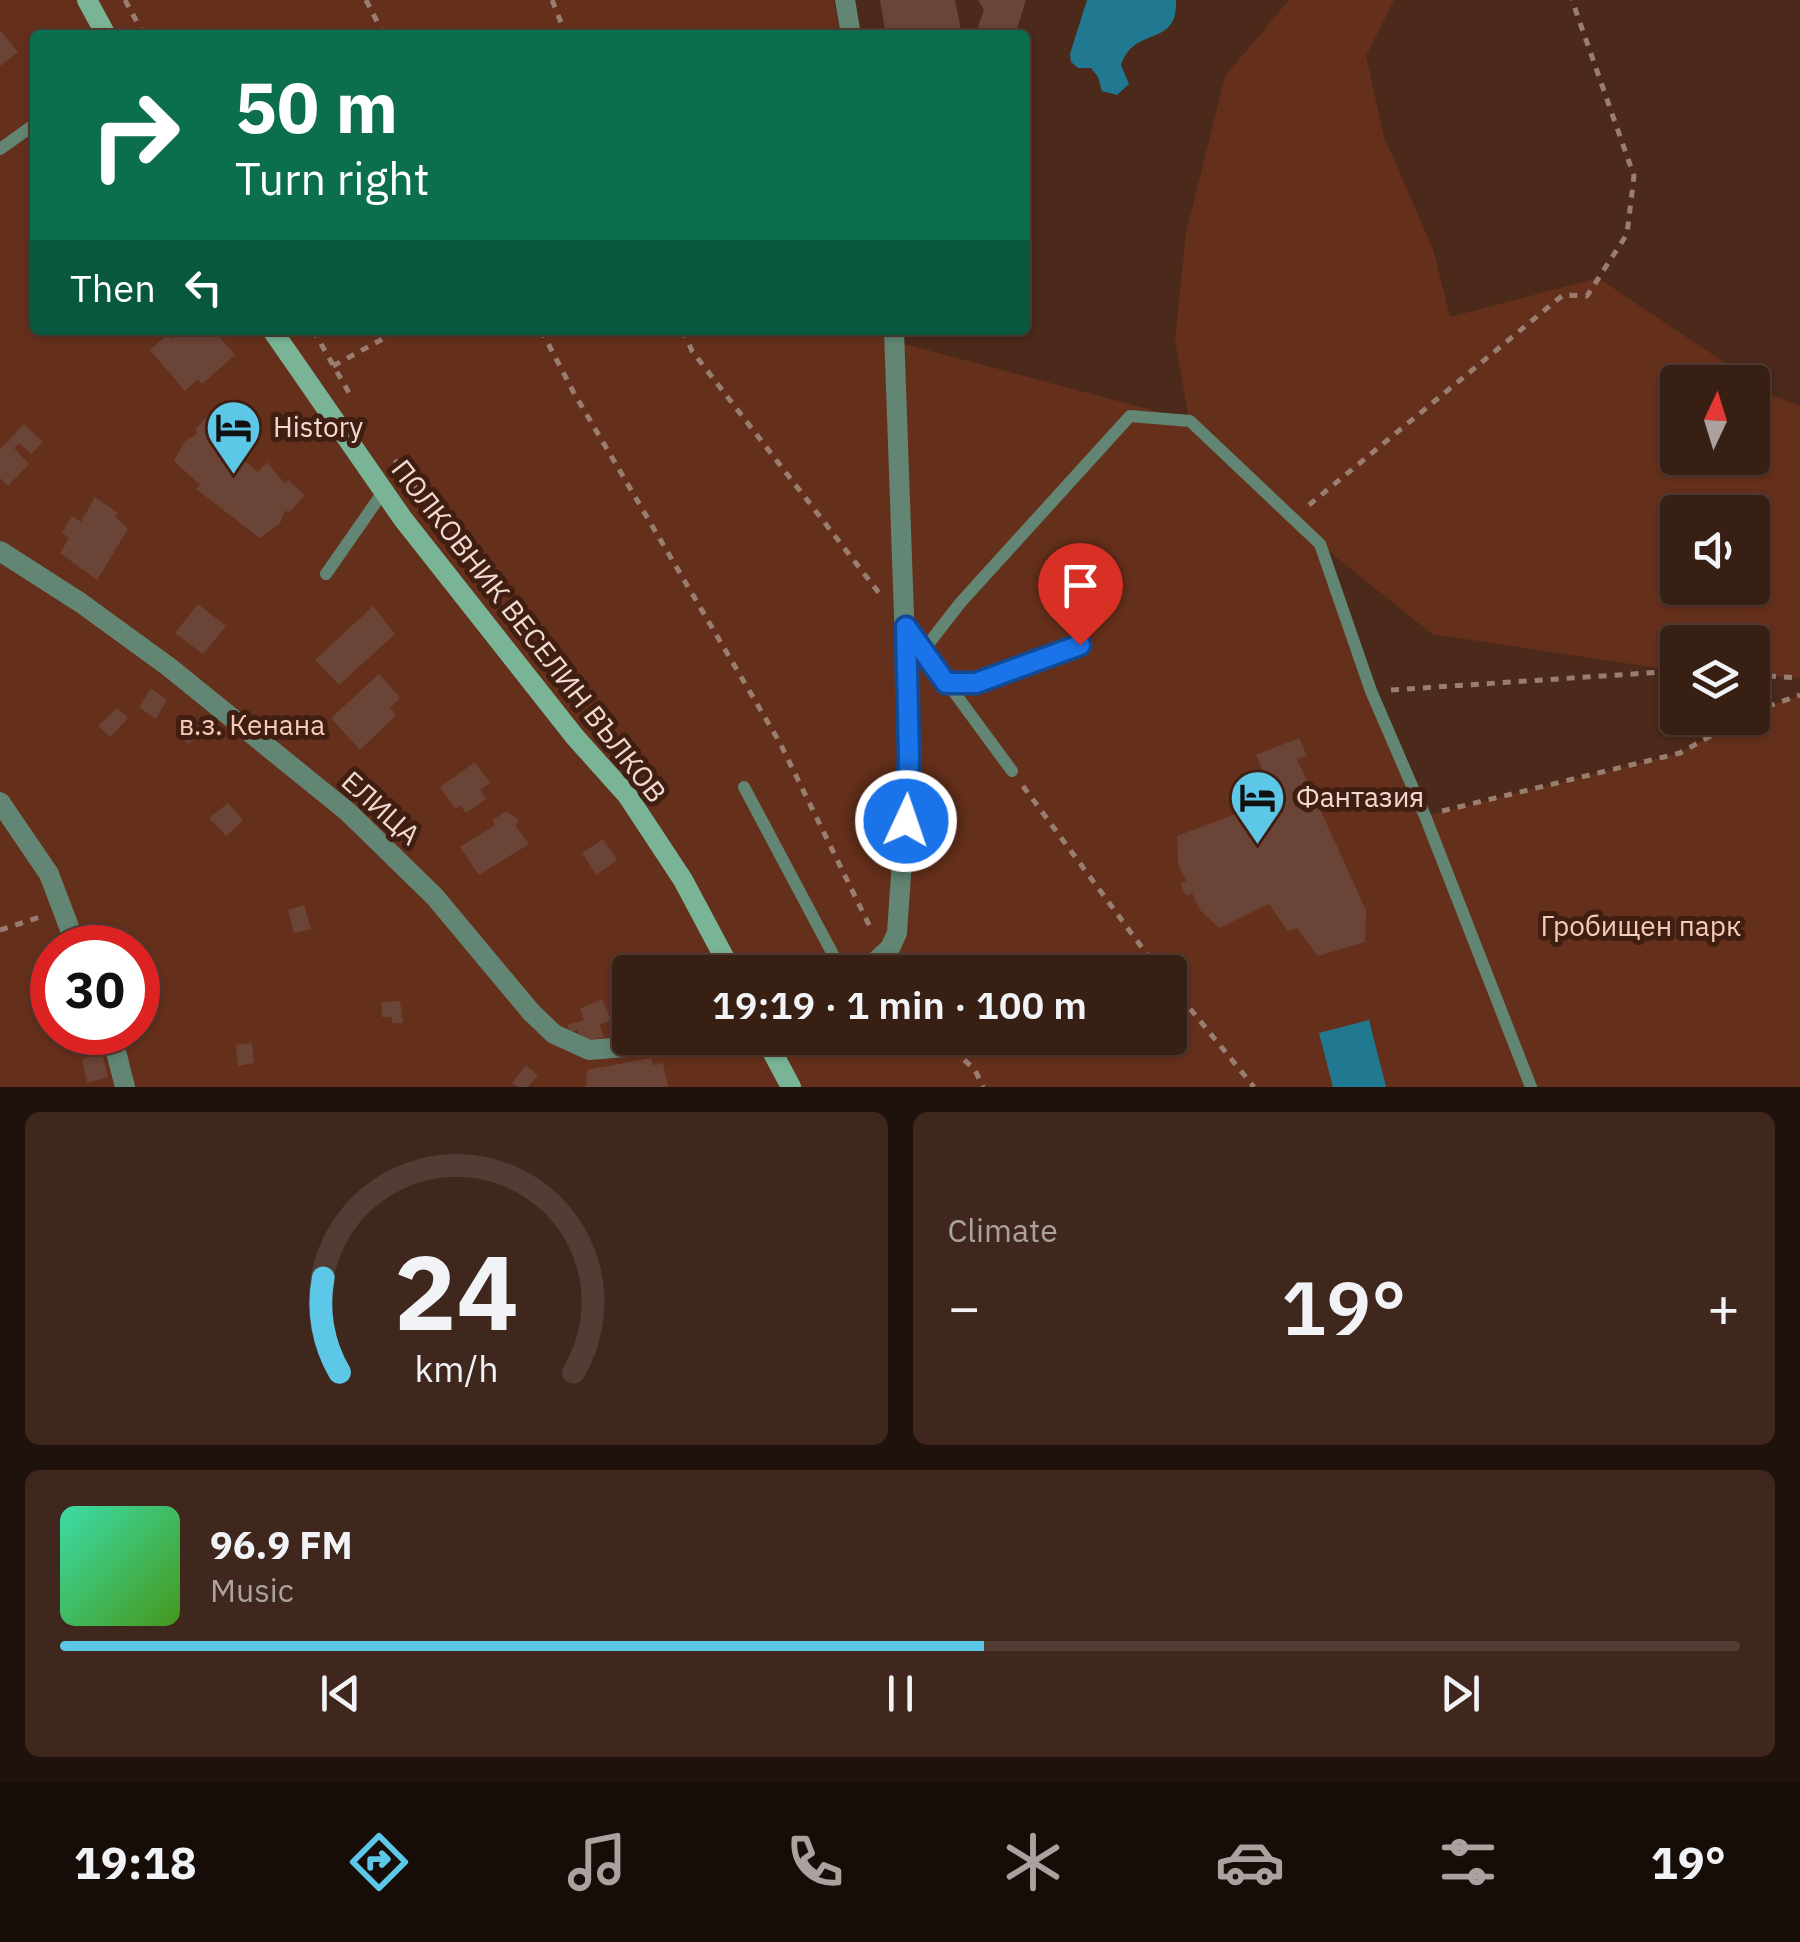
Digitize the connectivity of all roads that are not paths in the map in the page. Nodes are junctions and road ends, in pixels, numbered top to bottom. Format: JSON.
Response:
{"nodes":[{"id":1,"x":86,"y":0,"type":"edge"},
{"id":2,"x":846,"y":0,"type":"edge"},
{"id":3,"x":103,"y":30,"type":"edge"},
{"id":4,"x":850,"y":30,"type":"edge"},
{"id":5,"x":30,"y":128,"type":"edge"},
{"id":6,"x":0,"y":149,"type":"edge"},
{"id":7,"x":275,"y":335,"type":"edge"},
{"id":8,"x":894,"y":335,"type":"edge"},
{"id":9,"x":383,"y":492,"type":"junction"},
{"id":10,"x":0,"y":551,"type":"edge"},
{"id":11,"x":326,"y":574,"type":"dead end"},
{"id":12,"x":906,"y":627,"type":"junction"},
{"id":13,"x":1080,"y":645,"type":"dead end"},
{"id":14,"x":922,"y":652,"type":"junction"},
{"id":15,"x":946,"y":683,"type":"junction"},
{"id":16,"x":1012,"y":771,"type":"dead end"},
{"id":17,"x":744,"y":787,"type":"dead end"},
{"id":18,"x":0,"y":802,"type":"edge"},
{"id":19,"x":69,"y":925,"type":"edge"},
{"id":20,"x":723,"y":955,"type":"edge"},
{"id":21,"x":833,"y":955,"type":"edge"},
{"id":22,"x":885,"y":955,"type":"edge"},
{"id":23,"x":612,"y":1049,"type":"edge"},
{"id":24,"x":117,"y":1055,"type":"edge"},
{"id":25,"x":775,"y":1055,"type":"edge"},
{"id":26,"x":125,"y":1087,"type":"edge"},
{"id":27,"x":792,"y":1087,"type":"edge"},
{"id":28,"x":1530,"y":1087,"type":"edge"}],
"edges":[{"from":1,"to":3,"type":"main road"},
{"from":2,"to":4,"type":"street"},
{"from":5,"to":6,"type":"lane"},
{"from":7,"to":9,"type":"main road","name":"ПОЛКОВНИК ВЕСЕЛИН ВЪЛКОВ"},
{"from":8,"to":12,"type":"street"},
{"from":9,"to":11,"type":"lane"},
{"from":9,"to":20,"type":"main road","name":"ПОЛКОВНИК ВЕСЕЛИН ВЪЛКОВ"},
{"from":10,"to":23,"type":"street","name":"ЕЛИЦА"},
{"from":12,"to":14,"type":"lane"},
{"from":12,"to":22,"type":"street"},
{"from":13,"to":15,"type":"lane"},
{"from":14,"to":15,"type":"lane"},
{"from":14,"to":28,"type":"lane"},
{"from":15,"to":16,"type":"lane"},
{"from":17,"to":21,"type":"lane"},
{"from":18,"to":19,"type":"street"},
{"from":24,"to":26,"type":"street"},
{"from":25,"to":27,"type":"main road"}]}
